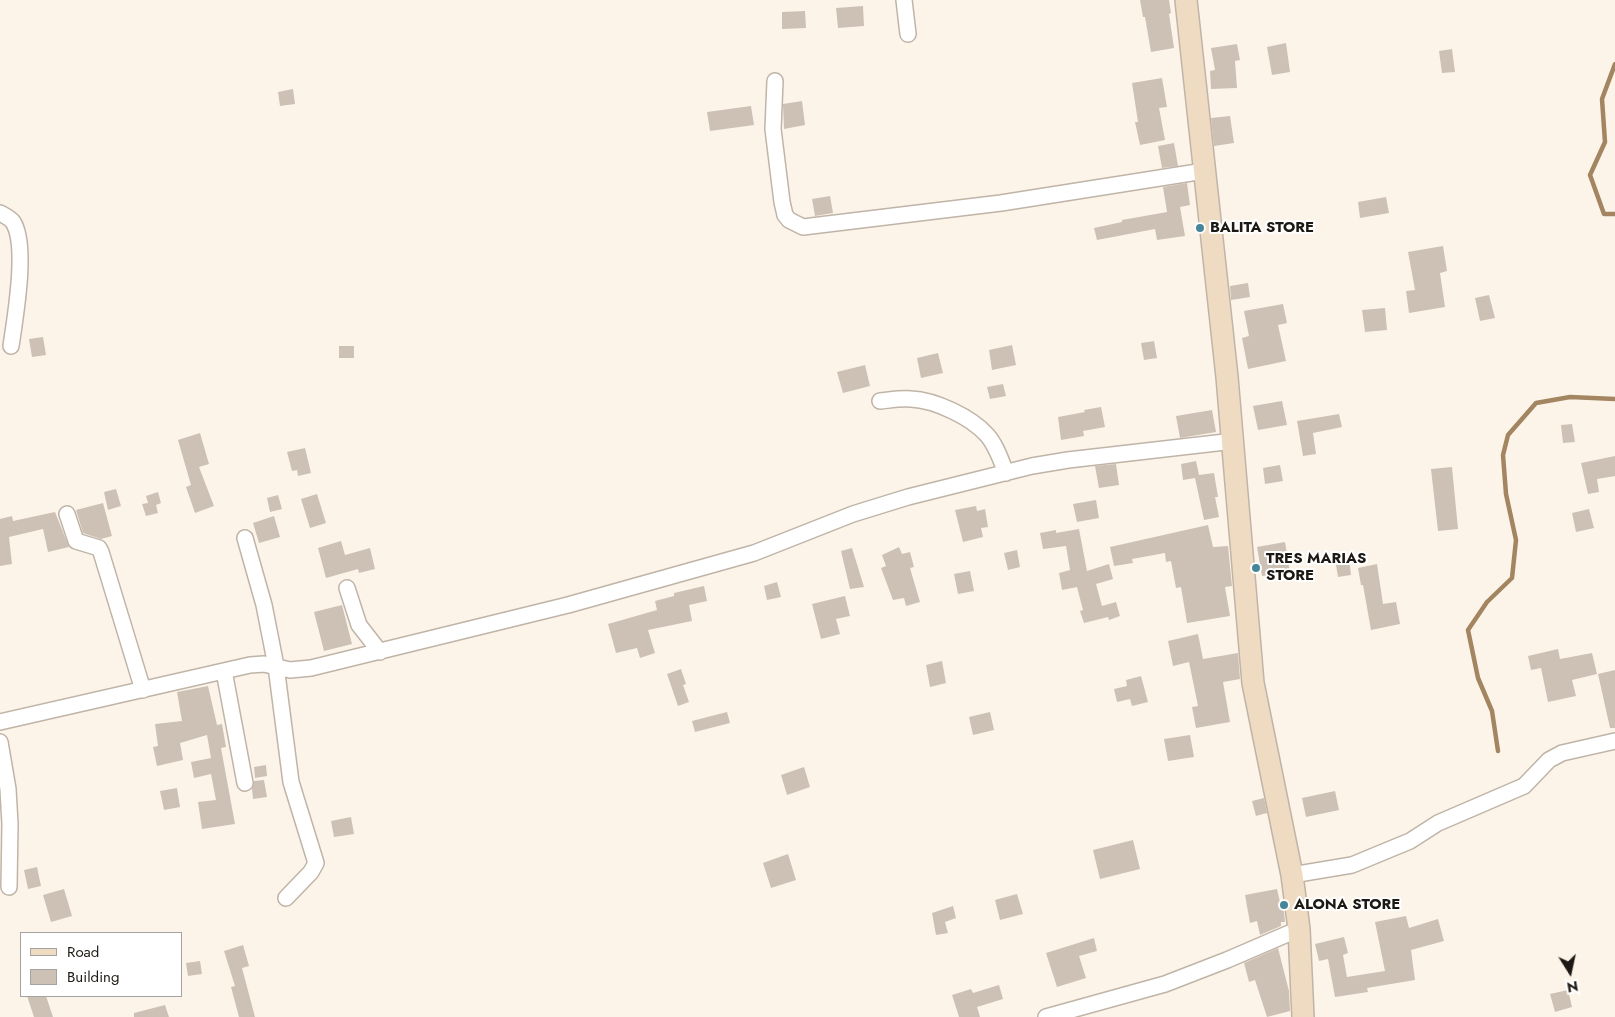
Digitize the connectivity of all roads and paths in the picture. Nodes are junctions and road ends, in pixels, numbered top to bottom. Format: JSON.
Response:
{"nodes":[{"id":1,"x":904,"y":0,"type":"edge"},
{"id":2,"x":1186,"y":0,"type":"edge"},
{"id":3,"x":908,"y":34,"type":"dead end"},
{"id":4,"x":775,"y":81,"type":"dead end"},
{"id":5,"x":1204,"y":172,"type":"junction"},
{"id":6,"x":0,"y":213,"type":"edge"},
{"id":7,"x":10,"y":346,"type":"dead end"},
{"id":8,"x":880,"y":401,"type":"dead end"},
{"id":9,"x":1234,"y":441,"type":"junction"},
{"id":10,"x":1006,"y":473,"type":"junction"},
{"id":11,"x":67,"y":514,"type":"dead end"},
{"id":12,"x":246,"y":538,"type":"dead end"},
{"id":13,"x":346,"y":588,"type":"dead end"},
{"id":14,"x":380,"y":652,"type":"junction"},
{"id":15,"x":276,"y":666,"type":"junction"},
{"id":16,"x":224,"y":671,"type":"junction"},
{"id":17,"x":143,"y":690,"type":"junction"},
{"id":18,"x":0,"y":722,"type":"edge"},
{"id":19,"x":1615,"y":741,"type":"edge"},
{"id":20,"x":0,"y":742,"type":"edge"},
{"id":21,"x":245,"y":783,"type":"dead end"},
{"id":22,"x":1292,"y":875,"type":"junction"},
{"id":23,"x":10,"y":886,"type":"dead end"},
{"id":24,"x":286,"y":898,"type":"dead end"},
{"id":25,"x":1299,"y":930,"type":"junction"},
{"id":26,"x":1046,"y":1017,"type":"edge"},
{"id":27,"x":1303,"y":1017,"type":"edge"}],
"edges":[{"from":1,"to":3,"type":"street"},
{"from":2,"to":5,"type":"street"},
{"from":4,"to":5,"type":"street"},
{"from":5,"to":9,"type":"street"},
{"from":6,"to":7,"type":"street"},
{"from":8,"to":10,"type":"street"},
{"from":9,"to":10,"type":"street"},
{"from":9,"to":22,"type":"street"},
{"from":10,"to":14,"type":"street"},
{"from":11,"to":17,"type":"street"},
{"from":12,"to":15,"type":"street"},
{"from":13,"to":14,"type":"street"},
{"from":14,"to":15,"type":"street"},
{"from":15,"to":16,"type":"street"},
{"from":15,"to":24,"type":"street"},
{"from":16,"to":17,"type":"street"},
{"from":16,"to":21,"type":"street"},
{"from":17,"to":18,"type":"street"},
{"from":19,"to":22,"type":"street"},
{"from":20,"to":23,"type":"street"},
{"from":22,"to":25,"type":"street"},
{"from":25,"to":26,"type":"street"},
{"from":25,"to":27,"type":"street"}]}
